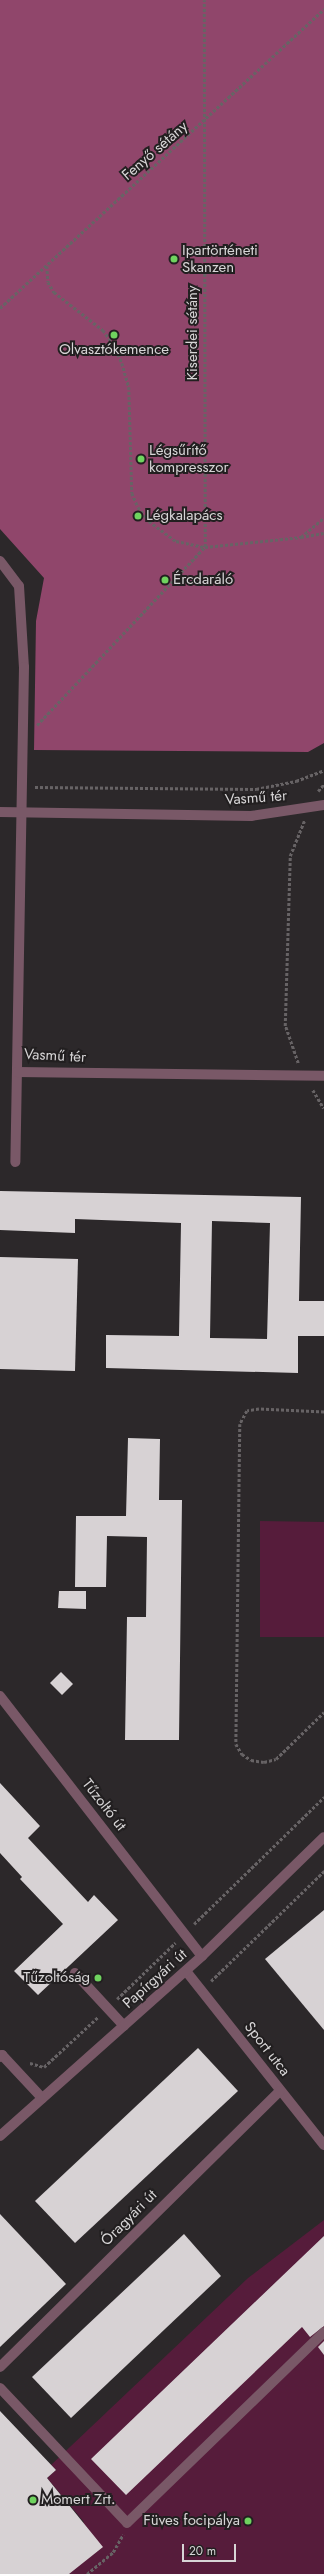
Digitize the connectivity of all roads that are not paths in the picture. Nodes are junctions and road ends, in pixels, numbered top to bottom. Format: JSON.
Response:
{"nodes":[{"id":1,"x":0,"y":561,"type":"edge"},
{"id":2,"x":324,"y":805,"type":"edge"},
{"id":3,"x":0,"y":812,"type":"edge"},
{"id":4,"x":21,"y":814,"type":"junction"},
{"id":5,"x":17,"y":1072,"type":"junction"},
{"id":6,"x":324,"y":1076,"type":"edge"},
{"id":7,"x":15,"y":1162,"type":"dead end"},
{"id":8,"x":0,"y":1696,"type":"edge"},
{"id":9,"x":324,"y":1837,"type":"edge"},
{"id":10,"x":202,"y":1956,"type":"junction"},
{"id":11,"x":186,"y":1971,"type":"junction"},
{"id":12,"x":75,"y":1973,"type":"dead end"},
{"id":13,"x":124,"y":2026,"type":"junction"},
{"id":14,"x":0,"y":2057,"type":"edge"},
{"id":15,"x":280,"y":2091,"type":"junction"},
{"id":16,"x":42,"y":2098,"type":"junction"},
{"id":17,"x":0,"y":2136,"type":"edge"},
{"id":18,"x":324,"y":2145,"type":"edge"},
{"id":19,"x":324,"y":2332,"type":"edge"},
{"id":20,"x":0,"y":2367,"type":"edge"},
{"id":21,"x":0,"y":2388,"type":"edge"}],
"edges":[{"from":1,"to":4,"type":"street","name":"Vasmű tér"},
{"from":2,"to":4,"type":"street","name":"Vasmű tér"},
{"from":3,"to":4,"type":"street"},
{"from":4,"to":5,"type":"street","name":"Vasmű tér"},
{"from":5,"to":6,"type":"street","name":"Vasmű tér"},
{"from":5,"to":7,"type":"street"},
{"from":8,"to":10,"type":"street","name":"Tűzoltó út"},
{"from":9,"to":10,"type":"street","name":"Papírgyári út"},
{"from":10,"to":11,"type":"street","name":"Papírgyári út"},
{"from":11,"to":13,"type":"street","name":"Papírgyári út"},
{"from":11,"to":15,"type":"street","name":"Sport utca"},
{"from":12,"to":13,"type":"street"},
{"from":13,"to":16,"type":"street","name":"Papírgyári út"},
{"from":14,"to":16,"type":"street"},
{"from":15,"to":18,"type":"street","name":"Sport utca"},
{"from":15,"to":20,"type":"street","name":"Óragyári út"},
{"from":16,"to":17,"type":"street","name":"Papírgyári út"},
{"from":19,"to":21,"type":"street"}]}
